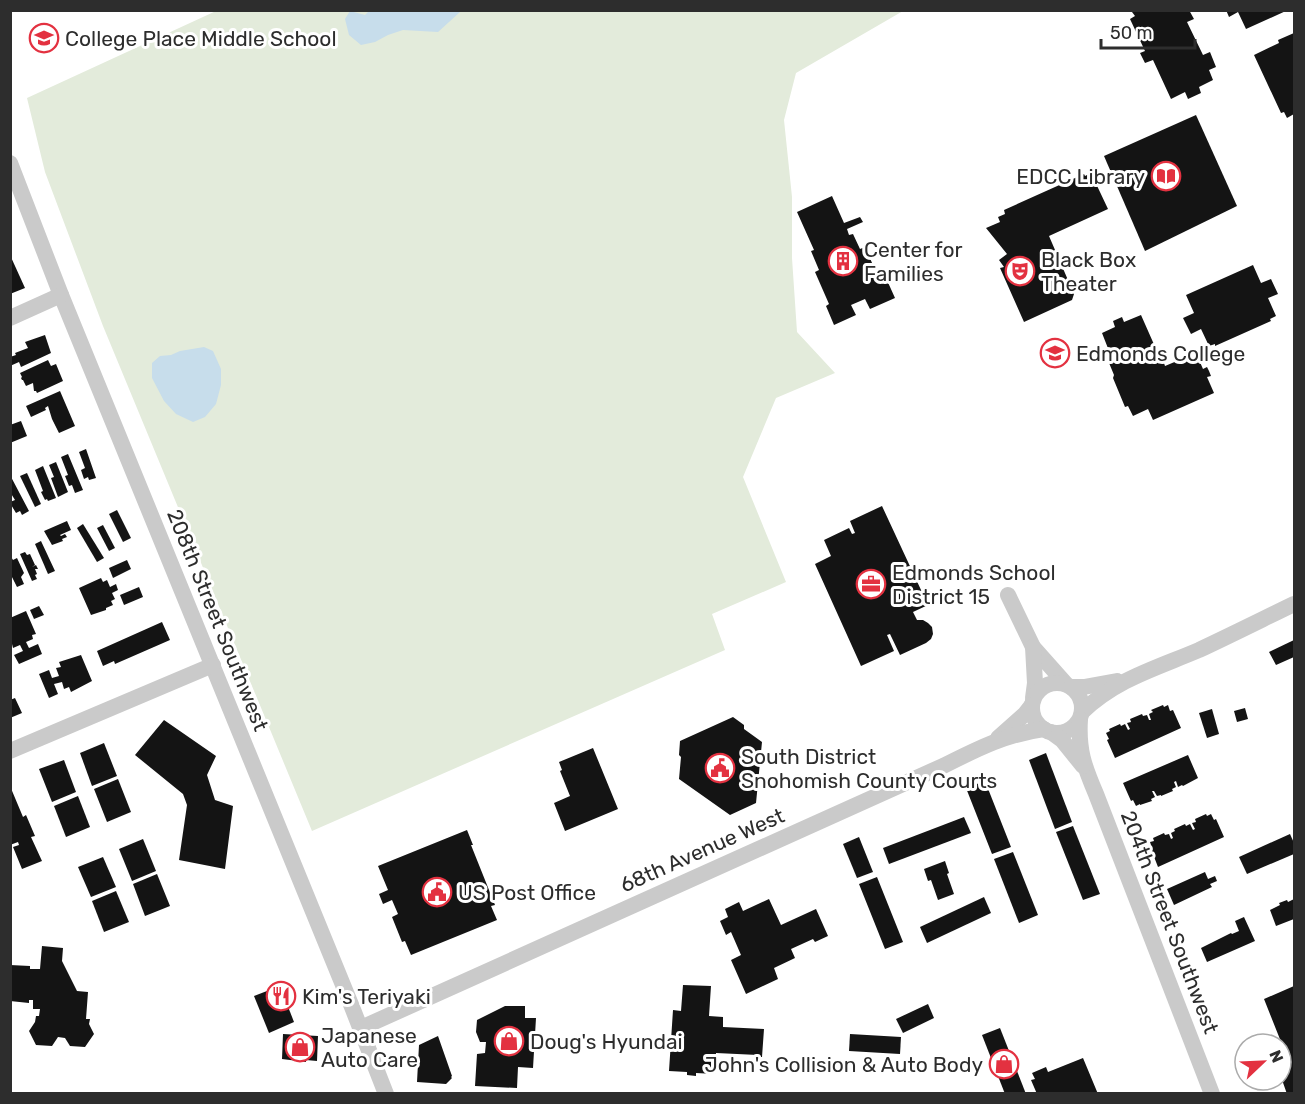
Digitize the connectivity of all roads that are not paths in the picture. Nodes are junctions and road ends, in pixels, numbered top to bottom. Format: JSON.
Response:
{"nodes":[{"id":1,"x":10,"y":163,"type":"edge"},
{"id":2,"x":62,"y":296,"type":"junction"},
{"id":3,"x":10,"y":318,"type":"edge"},
{"id":4,"x":1008,"y":595,"type":"dead end"},
{"id":5,"x":1294,"y":604,"type":"edge"},
{"id":6,"x":1033,"y":647,"type":"junction"},
{"id":7,"x":213,"y":665,"type":"junction"},
{"id":8,"x":1129,"y":678,"type":"junction"},
{"id":9,"x":1068,"y":685,"type":"junction"},
{"id":10,"x":1033,"y":701,"type":"junction"},
{"id":11,"x":1081,"y":716,"type":"junction"},
{"id":12,"x":1047,"y":731,"type":"junction"},
{"id":13,"x":996,"y":740,"type":"junction"},
{"id":14,"x":10,"y":751,"type":"edge"},
{"id":15,"x":1084,"y":768,"type":"junction"},
{"id":16,"x":361,"y":1028,"type":"junction"},
{"id":17,"x":386,"y":1094,"type":"edge"},
{"id":18,"x":1212,"y":1094,"type":"edge"}],
"edges":[{"from":1,"to":2,"type":"street","name":"208th Street Southwest"},
{"from":2,"to":3,"type":"street"},
{"from":2,"to":7,"type":"street","name":"208th Street Southwest"},
{"from":4,"to":6,"type":"street"},
{"from":5,"to":8,"type":"street"},
{"from":6,"to":9,"type":"street"},
{"from":6,"to":10,"type":"street"},
{"from":7,"to":14,"type":"street"},
{"from":7,"to":16,"type":"street","name":"208th Street Southwest"},
{"from":8,"to":9,"type":"street"},
{"from":8,"to":11,"type":"street"},
{"from":9,"to":10,"type":"street"},
{"from":9,"to":11,"type":"street"},
{"from":10,"to":12,"type":"street"},
{"from":10,"to":13,"type":"street","name":"68th Avenue West"},
{"from":11,"to":12,"type":"street"},
{"from":11,"to":15,"type":"street","name":"204th Street Southwest"},
{"from":12,"to":13,"type":"street","name":"68th Avenue West"},
{"from":12,"to":15,"type":"street","name":"204th Street Southwest"},
{"from":13,"to":16,"type":"street","name":"68th Avenue West"},
{"from":15,"to":18,"type":"street","name":"204th Street Southwest"},
{"from":16,"to":17,"type":"street","name":"208th Street Southwest"}]}
